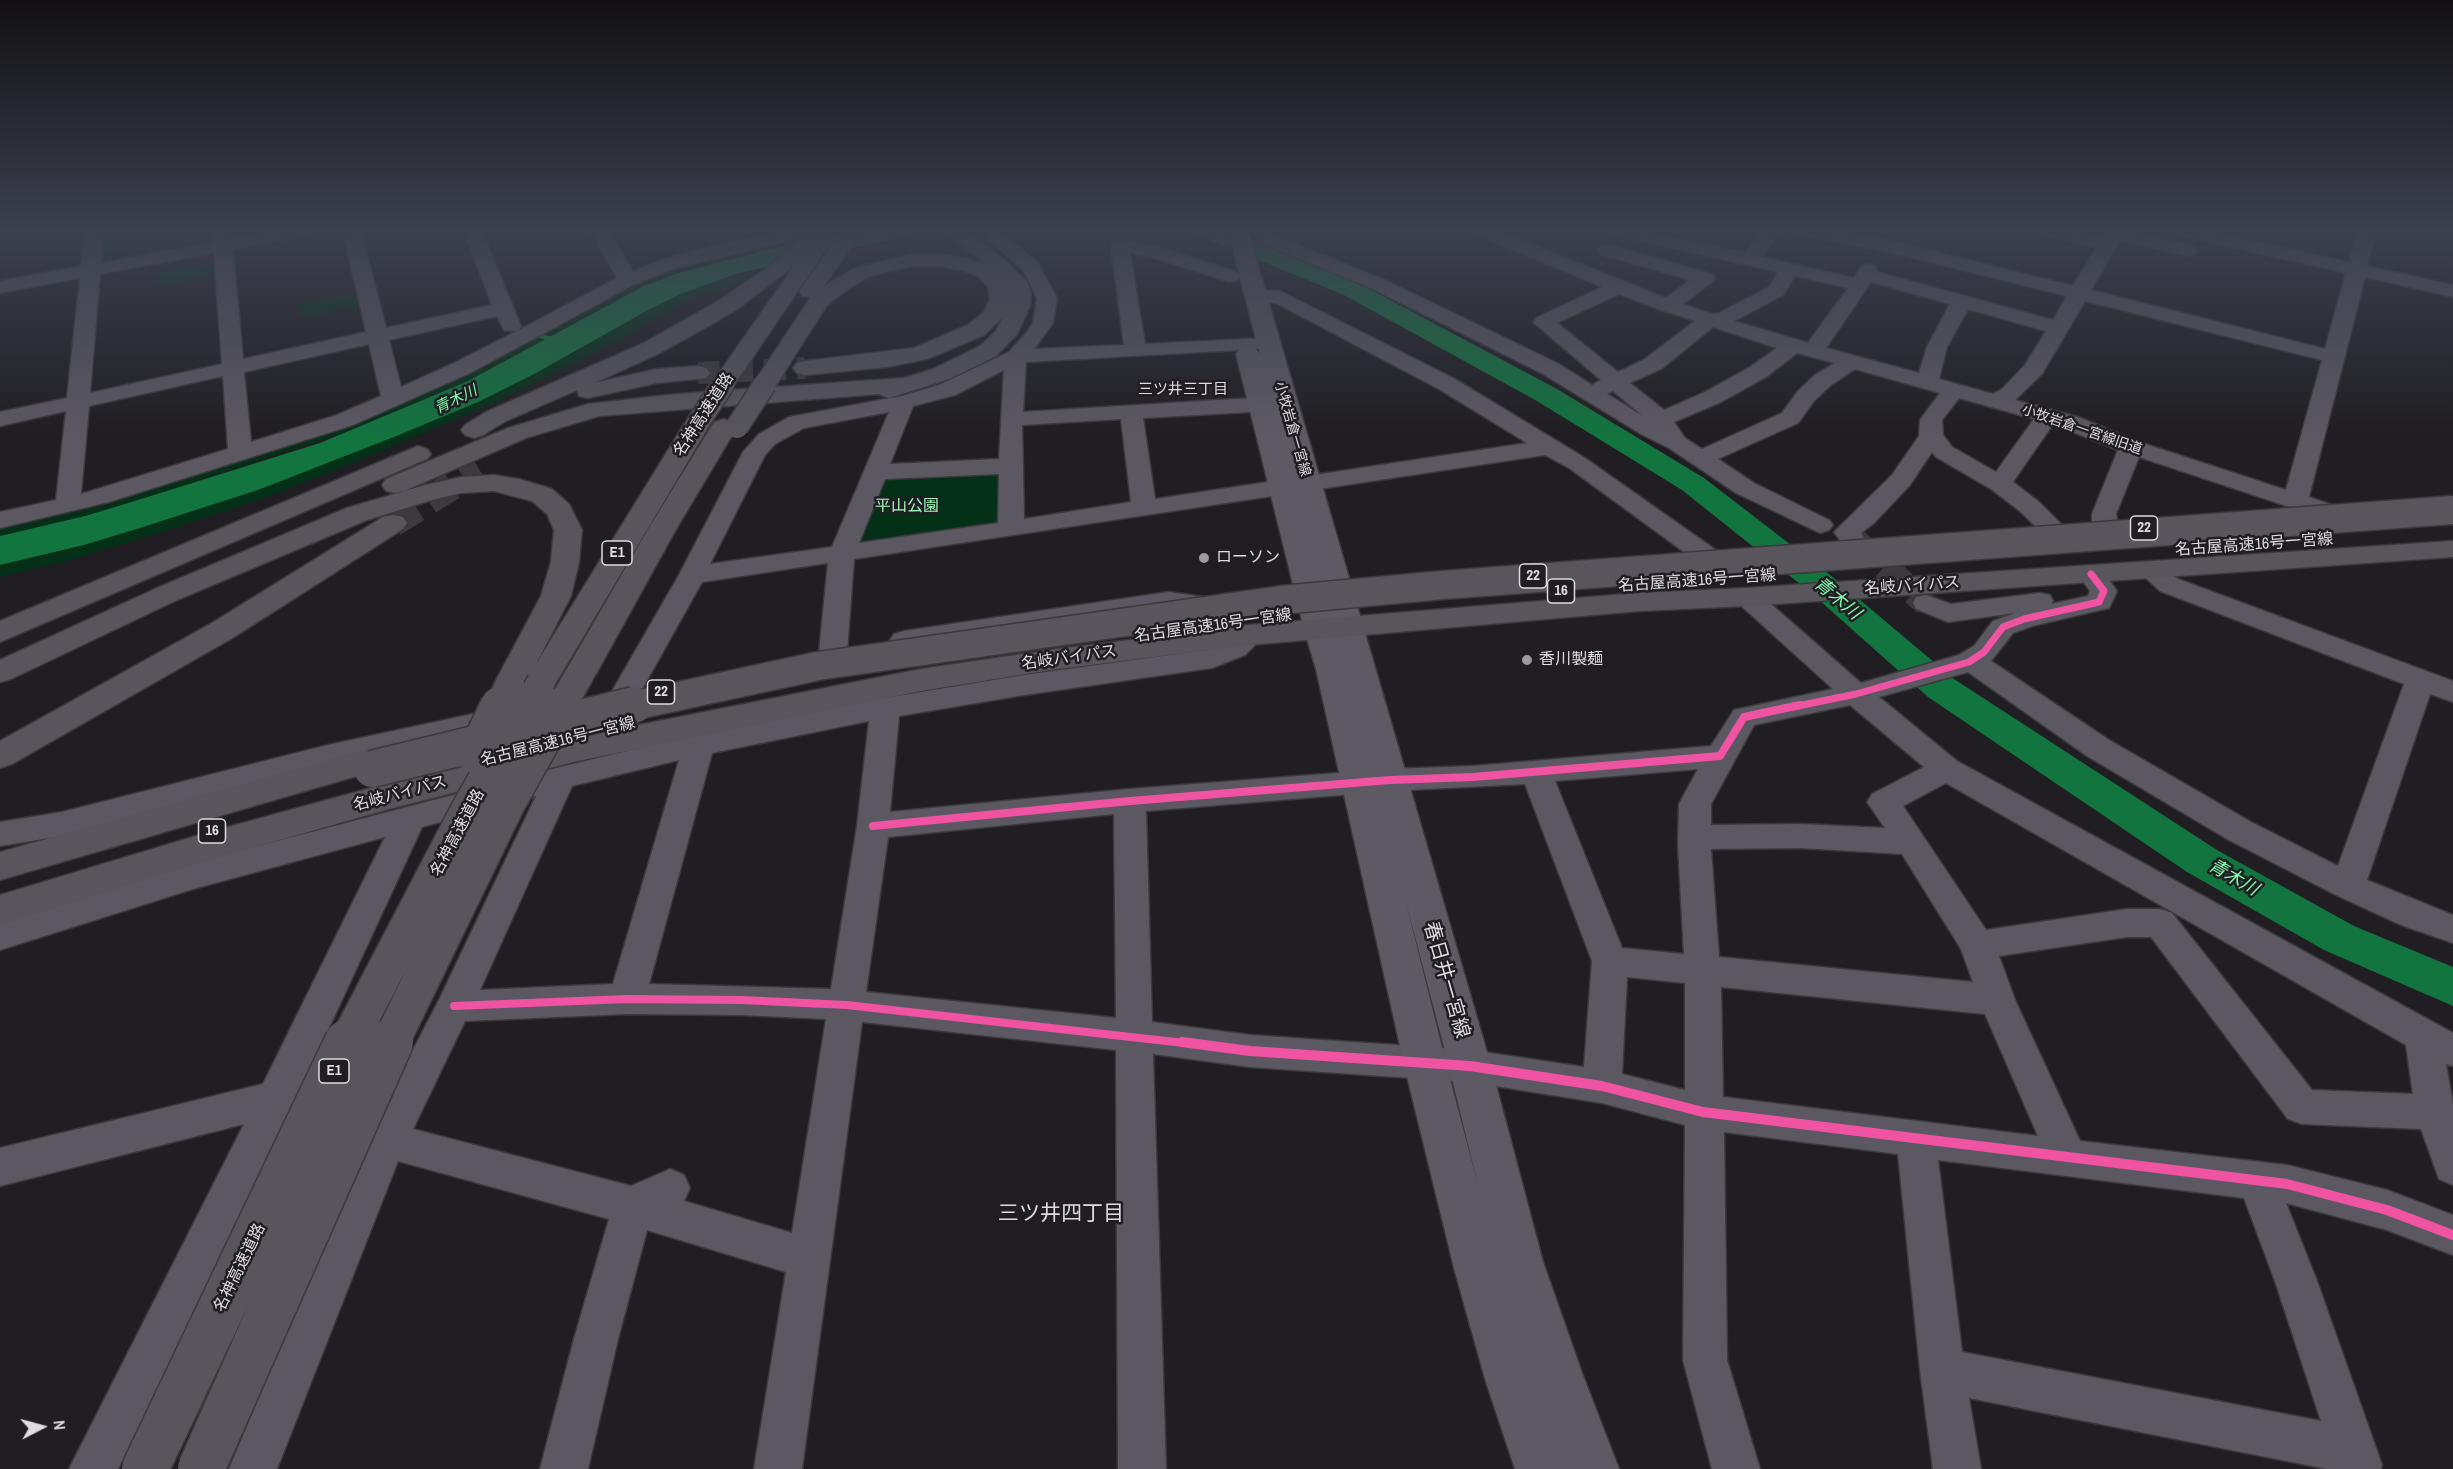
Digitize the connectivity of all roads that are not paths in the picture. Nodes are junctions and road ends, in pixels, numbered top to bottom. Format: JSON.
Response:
{"nodes":[{"id":1,"x":88,"y":300,"type":"edge"},
{"id":2,"x":228,"y":300,"type":"edge"},
{"id":3,"x":369,"y":300,"type":"edge"},
{"id":4,"x":501,"y":300,"type":"edge"},
{"id":5,"x":592,"y":300,"type":"edge"},
{"id":6,"x":736,"y":300,"type":"edge"},
{"id":7,"x":781,"y":300,"type":"edge"},
{"id":8,"x":806,"y":300,"type":"edge"},
{"id":9,"x":821,"y":300,"type":"edge"},
{"id":10,"x":1001,"y":300,"type":"edge"},
{"id":11,"x":1019,"y":300,"type":"edge"},
{"id":12,"x":1047,"y":300,"type":"edge"},
{"id":13,"x":1128,"y":300,"type":"edge"},
{"id":14,"x":1246,"y":300,"type":"edge"},
{"id":15,"x":1285,"y":300,"type":"edge"},
{"id":16,"x":1410,"y":300,"type":"edge"},
{"id":17,"x":1591,"y":300,"type":"edge"},
{"id":18,"x":1651,"y":300,"type":"edge"},
{"id":19,"x":1677,"y":300,"type":"edge"},
{"id":20,"x":1760,"y":300,"type":"edge"},
{"id":21,"x":1850,"y":300,"type":"edge"},
{"id":22,"x":1955,"y":300,"type":"edge"},
{"id":23,"x":2075,"y":300,"type":"edge"},
{"id":24,"x":2109,"y":300,"type":"edge"},
{"id":25,"x":2350,"y":300,"type":"edge"},
{"id":26,"x":1962,"y":301,"type":"junction"},
{"id":27,"x":1668,"y":306,"type":"junction"},
{"id":28,"x":504,"y":308,"type":"junction"},
{"id":29,"x":1710,"y":320,"type":"junction"},
{"id":30,"x":2058,"y":328,"type":"junction"},
{"id":31,"x":378,"y":336,"type":"junction"},
{"id":32,"x":516,"y":340,"type":"junction"},
{"id":33,"x":1257,"y":344,"type":"junction"},
{"id":34,"x":1803,"y":348,"type":"junction"},
{"id":35,"x":1135,"y":349,"type":"junction"},
{"id":36,"x":1016,"y":356,"type":"junction"},
{"id":37,"x":2334,"y":357,"type":"junction"},
{"id":38,"x":1852,"y":362,"type":"junction"},
{"id":39,"x":233,"y":368,"type":"junction"},
{"id":40,"x":805,"y":368,"type":"tunnel mouth"},
{"id":41,"x":698,"y":373,"type":"tunnel mouth"},
{"id":42,"x":1617,"y":382,"type":"junction"},
{"id":43,"x":1927,"y":383,"type":"junction"},
{"id":44,"x":757,"y":384,"type":"junction"},
{"id":45,"x":1953,"y":391,"type":"junction"},
{"id":46,"x":1593,"y":393,"type":"junction"},
{"id":47,"x":906,"y":394,"type":"junction"},
{"id":48,"x":393,"y":400,"type":"junction"},
{"id":49,"x":1995,"y":400,"type":"junction"},
{"id":50,"x":78,"y":402,"type":"junction"},
{"id":51,"x":1273,"y":404,"type":"junction"},
{"id":52,"x":1131,"y":411,"type":"junction"},
{"id":53,"x":2047,"y":416,"type":"junction"},
{"id":54,"x":0,"y":419,"type":"edge"},
{"id":55,"x":1011,"y":419,"type":"junction"},
{"id":56,"x":1661,"y":419,"type":"junction"},
{"id":57,"x":470,"y":433,"type":"junction"},
{"id":58,"x":1930,"y":436,"type":"junction"},
{"id":59,"x":1677,"y":443,"type":"junction"},
{"id":60,"x":1549,"y":447,"type":"junction"},
{"id":61,"x":2131,"y":447,"type":"junction"},
{"id":62,"x":240,"y":453,"type":"junction"},
{"id":63,"x":1701,"y":458,"type":"junction"},
{"id":64,"x":1011,"y":466,"type":"junction"},
{"id":65,"x":478,"y":469,"type":"tunnel mouth"},
{"id":66,"x":875,"y":472,"type":"junction"},
{"id":67,"x":1294,"y":484,"type":"junction"},
{"id":68,"x":2000,"y":484,"type":"junction"},
{"id":69,"x":2295,"y":500,"type":"junction"},
{"id":70,"x":68,"y":506,"type":"junction"},
{"id":71,"x":1144,"y":509,"type":"junction"},
{"id":72,"x":2453,"y":509,"type":"edge"},
{"id":73,"x":389,"y":514,"type":"junction"},
{"id":74,"x":2335,"y":514,"type":"junction"},
{"id":75,"x":0,"y":520,"type":"edge"},
{"id":76,"x":1820,"y":525,"type":"dead end"},
{"id":77,"x":1011,"y":530,"type":"junction"},
{"id":78,"x":2110,"y":530,"type":"junction"},
{"id":79,"x":2453,"y":532,"type":"edge"},
{"id":80,"x":2058,"y":535,"type":"junction"},
{"id":81,"x":1844,"y":545,"type":"junction"},
{"id":82,"x":2453,"y":549,"type":"edge"},
{"id":83,"x":842,"y":553,"type":"junction"},
{"id":84,"x":1720,"y":559,"type":"junction"},
{"id":85,"x":2150,"y":570,"type":"junction"},
{"id":86,"x":2091,"y":574,"type":"junction"},
{"id":87,"x":692,"y":575,"type":"junction"},
{"id":88,"x":167,"y":594,"type":"junction"},
{"id":89,"x":1758,"y":596,"type":"junction"},
{"id":90,"x":72,"y":600,"type":"junction"},
{"id":91,"x":1926,"y":603,"type":"tunnel mouth"},
{"id":92,"x":1207,"y":605,"type":"junction"},
{"id":93,"x":1328,"y":609,"type":"junction"},
{"id":94,"x":2062,"y":612,"type":"junction"},
{"id":95,"x":0,"y":616,"type":"edge"},
{"id":96,"x":0,"y":632,"type":"edge"},
{"id":97,"x":1249,"y":635,"type":"junction"},
{"id":98,"x":833,"y":652,"type":"junction"},
{"id":99,"x":1970,"y":661,"type":"junction"},
{"id":100,"x":0,"y":672,"type":"edge"},
{"id":101,"x":544,"y":680,"type":"junction"},
{"id":102,"x":2420,"y":680,"type":"junction"},
{"id":103,"x":1865,"y":692,"type":"junction"},
{"id":104,"x":626,"y":693,"type":"junction"},
{"id":105,"x":2453,"y":693,"type":"edge"},
{"id":106,"x":885,"y":708,"type":"junction"},
{"id":107,"x":0,"y":739,"type":"edge"},
{"id":108,"x":699,"y":745,"type":"junction"},
{"id":109,"x":0,"y":756,"type":"edge"},
{"id":110,"x":1720,"y":756,"type":"junction"},
{"id":111,"x":1946,"y":769,"type":"junction"},
{"id":112,"x":1536,"y":772,"type":"junction"},
{"id":113,"x":560,"y":778,"type":"junction"},
{"id":114,"x":1374,"y":781,"type":"junction"},
{"id":115,"x":1130,"y":801,"type":"junction"},
{"id":116,"x":411,"y":817,"type":"junction"},
{"id":117,"x":873,"y":826,"type":"junction"},
{"id":118,"x":357,"y":832,"type":"junction"},
{"id":119,"x":0,"y":834,"type":"edge"},
{"id":120,"x":1694,"y":837,"type":"junction"},
{"id":121,"x":1912,"y":842,"type":"junction"},
{"id":122,"x":0,"y":865,"type":"edge"},
{"id":123,"x":0,"y":872,"type":"edge"},
{"id":124,"x":2349,"y":886,"type":"junction"},
{"id":125,"x":0,"y":891,"type":"edge"},
{"id":126,"x":372,"y":895,"type":"junction"},
{"id":127,"x":0,"y":910,"type":"edge"},
{"id":128,"x":2453,"y":929,"type":"edge"},
{"id":129,"x":0,"y":936,"type":"edge"},
{"id":130,"x":1977,"y":945,"type":"junction"},
{"id":131,"x":1610,"y":961,"type":"junction"},
{"id":132,"x":1702,"y":969,"type":"junction"},
{"id":133,"x":627,"y":999,"type":"junction"},
{"id":134,"x":1997,"y":1000,"type":"junction"},
{"id":135,"x":847,"y":1005,"type":"junction"},
{"id":136,"x":454,"y":1006,"type":"junction"},
{"id":137,"x":1136,"y":1036,"type":"junction"},
{"id":138,"x":2438,"y":1043,"type":"edge"},
{"id":139,"x":1425,"y":1064,"type":"junction"},
{"id":140,"x":1470,"y":1066,"type":"junction"},
{"id":141,"x":1602,"y":1086,"type":"junction"},
{"id":142,"x":277,"y":1098,"type":"junction"},
{"id":143,"x":1703,"y":1112,"type":"junction"},
{"id":144,"x":2435,"y":1112,"type":"junction"},
{"id":145,"x":387,"y":1140,"type":"junction"},
{"id":146,"x":1916,"y":1140,"type":"junction"},
{"id":147,"x":2067,"y":1157,"type":"junction"},
{"id":148,"x":2453,"y":1166,"type":"edge"},
{"id":149,"x":0,"y":1167,"type":"edge"},
{"id":150,"x":2257,"y":1180,"type":"junction"},
{"id":151,"x":652,"y":1197,"type":"junction"},
{"id":152,"x":2453,"y":1235,"type":"edge"},
{"id":153,"x":809,"y":1258,"type":"junction"},
{"id":154,"x":1942,"y":1370,"type":"junction"},
{"id":155,"x":2357,"y":1460,"type":"edge"},
{"id":156,"x":93,"y":1469,"type":"edge"},
{"id":157,"x":145,"y":1469,"type":"edge"},
{"id":158,"x":201,"y":1469,"type":"edge"},
{"id":159,"x":253,"y":1469,"type":"edge"},
{"id":160,"x":564,"y":1469,"type":"edge"},
{"id":161,"x":778,"y":1469,"type":"edge"},
{"id":162,"x":1142,"y":1469,"type":"edge"},
{"id":163,"x":1541,"y":1469,"type":"edge"},
{"id":164,"x":1593,"y":1469,"type":"edge"},
{"id":165,"x":1736,"y":1469,"type":"edge"},
{"id":166,"x":1957,"y":1469,"type":"edge"}],
"edges":[{"from":1,"to":50,"type":"street"},
{"from":2,"to":39,"type":"street"},
{"from":3,"to":31,"type":"street"},
{"from":4,"to":28,"type":"street"},
{"from":5,"to":32,"type":"street"},
{"from":6,"to":57,"type":"highway"},
{"from":7,"to":101,"type":"highway","name":"名神高速道路","number":"E1","bridge":true},
{"from":8,"to":44,"type":"highway","name":"名神高速道路","number":"E1"},
{"from":9,"to":44,"type":"highway"},
{"from":10,"to":40,"type":"highway"},
{"from":11,"to":47,"type":"highway"},
{"from":12,"to":36,"type":"street"},
{"from":13,"to":35,"type":"street"},
{"from":14,"to":33,"type":"main road","name":"小牧岩倉一宮線"},
{"from":15,"to":60,"type":"street"},
{"from":16,"to":46,"type":"street"},
{"from":17,"to":42,"type":"street"},
{"from":18,"to":27,"type":"street"},
{"from":19,"to":27,"type":"street"},
{"from":20,"to":29,"type":"street"},
{"from":21,"to":34,"type":"street"},
{"from":22,"to":26,"type":"street"},
{"from":23,"to":30,"type":"street","name":"小牧岩倉一宮線旧道"},
{"from":24,"to":37,"type":"street"},
{"from":25,"to":37,"type":"street"},
{"from":26,"to":30,"type":"street"},
{"from":26,"to":43,"type":"street"},
{"from":27,"to":29,"type":"street"},
{"from":28,"to":31,"type":"street"},
{"from":28,"to":32,"type":"street"},
{"from":29,"to":34,"type":"street"},
{"from":29,"to":42,"type":"street"},
{"from":30,"to":49,"type":"street","name":"小牧岩倉一宮線旧道"},
{"from":31,"to":39,"type":"street"},
{"from":31,"to":48,"type":"street"},
{"from":32,"to":48,"type":"street"},
{"from":33,"to":35,"type":"street"},
{"from":33,"to":51,"type":"main road","name":"小牧岩倉一宮線"},
{"from":34,"to":38,"type":"street"},
{"from":34,"to":56,"type":"street"},
{"from":35,"to":36,"type":"street"},
{"from":36,"to":47,"type":"street"},
{"from":36,"to":55,"type":"street"},
{"from":37,"to":69,"type":"street"},
{"from":38,"to":43,"type":"street"},
{"from":38,"to":63,"type":"street"},
{"from":39,"to":50,"type":"street"},
{"from":39,"to":62,"type":"street"},
{"from":41,"to":57,"type":"highway"},
{"from":42,"to":46,"type":"street"},
{"from":42,"to":56,"type":"street"},
{"from":43,"to":45,"type":"street"},
{"from":44,"to":101,"type":"highway","name":"名神高速道路","number":"E1"},
{"from":45,"to":49,"type":"street"},
{"from":45,"to":58,"type":"street"},
{"from":46,"to":59,"type":"street"},
{"from":47,"to":65,"type":"highway"},
{"from":47,"to":66,"type":"street"},
{"from":47,"to":87,"type":"street"},
{"from":47,"to":88,"type":"highway"},
{"from":48,"to":62,"type":"street"},
{"from":49,"to":53,"type":"street","name":"小牧岩倉一宮線旧道"},
{"from":50,"to":54,"type":"street"},
{"from":50,"to":70,"type":"street"},
{"from":51,"to":52,"type":"street"},
{"from":51,"to":67,"type":"main road","name":"小牧岩倉一宮線"},
{"from":52,"to":55,"type":"street"},
{"from":52,"to":71,"type":"street"},
{"from":53,"to":61,"type":"street","name":"小牧岩倉一宮線旧道"},
{"from":53,"to":68,"type":"street"},
{"from":55,"to":64,"type":"street"},
{"from":56,"to":59,"type":"street"},
{"from":57,"to":90,"type":"highway"},
{"from":58,"to":68,"type":"street"},
{"from":58,"to":81,"type":"street"},
{"from":59,"to":63,"type":"street"},
{"from":60,"to":67,"type":"street"},
{"from":60,"to":84,"type":"street"},
{"from":61,"to":69,"type":"street","name":"小牧岩倉一宮線旧道"},
{"from":61,"to":78,"type":"street"},
{"from":62,"to":70,"type":"street"},
{"from":63,"to":76,"type":"street"},
{"from":64,"to":66,"type":"street"},
{"from":64,"to":77,"type":"street"},
{"from":66,"to":83,"type":"street"},
{"from":67,"to":71,"type":"street"},
{"from":67,"to":93,"type":"main road","name":"小牧岩倉一宮線"},
{"from":68,"to":80,"type":"street"},
{"from":69,"to":74,"type":"street","name":"小牧岩倉一宮線旧道"},
{"from":70,"to":75,"type":"street"},
{"from":71,"to":77,"type":"street"},
{"from":72,"to":74,"type":"highway","name":"名岐バイパス","number":"22"},
{"from":72,"to":123,"type":"highway","name":"名古屋高速16号一宮線","number":"16","bridge":true},
{"from":73,"to":88,"type":"highway"},
{"from":73,"to":101,"type":"highway"},
{"from":73,"to":107,"type":"highway"},
{"from":73,"to":109,"type":"highway"},
{"from":74,"to":78,"type":"highway","name":"名岐バイパス","number":"22"},
{"from":77,"to":83,"type":"street"},
{"from":78,"to":80,"type":"highway","name":"名岐バイパス","number":"22"},
{"from":79,"to":125,"type":"highway","name":"名古屋高速16号一宮線","number":"16","bridge":true},
{"from":80,"to":81,"type":"highway","name":"名岐バイパス","number":"22"},
{"from":81,"to":84,"type":"highway","name":"名岐バイパス","number":"22"},
{"from":82,"to":85,"type":"highway","name":"名岐バイパス","number":"22"},
{"from":83,"to":87,"type":"street"},
{"from":83,"to":98,"type":"street"},
{"from":84,"to":93,"type":"highway","name":"名岐バイパス","number":"22"},
{"from":85,"to":86,"type":"highway","name":"名岐バイパス","number":"22"},
{"from":85,"to":102,"type":"street"},
{"from":86,"to":89,"type":"highway","name":"名岐バイパス","number":"22"},
{"from":86,"to":94,"type":"street"},
{"from":87,"to":104,"type":"street"},
{"from":88,"to":100,"type":"highway"},
{"from":89,"to":93,"type":"highway","name":"名岐バイパス","number":"22"},
{"from":89,"to":103,"type":"street"},
{"from":90,"to":95,"type":"highway"},
{"from":90,"to":96,"type":"highway"},
{"from":91,"to":94,"type":"street"},
{"from":92,"to":93,"type":"highway","name":"名岐バイパス","number":"22"},
{"from":92,"to":98,"type":"street"},
{"from":92,"to":122,"type":"highway","name":"名岐バイパス","number":"22"},
{"from":93,"to":97,"type":"highway","name":"名岐バイパス","number":"22"},
{"from":93,"to":114,"type":"main road","name":"春日井一宮線"},
{"from":94,"to":99,"type":"street"},
{"from":97,"to":106,"type":"street"},
{"from":97,"to":127,"type":"highway","name":"名岐バイパス","number":"22"},
{"from":98,"to":104,"type":"street"},
{"from":99,"to":103,"type":"street"},
{"from":99,"to":124,"type":"street"},
{"from":101,"to":157,"type":"highway","name":"名神高速道路","number":"E1","bridge":true},
{"from":101,"to":158,"type":"highway","name":"名神高速道路","number":"E1","bridge":true},
{"from":102,"to":105,"type":"street"},
{"from":102,"to":124,"type":"street"},
{"from":103,"to":110,"type":"street"},
{"from":103,"to":111,"type":"street"},
{"from":104,"to":119,"type":"street"},
{"from":106,"to":108,"type":"street"},
{"from":106,"to":117,"type":"street"},
{"from":108,"to":113,"type":"street"},
{"from":108,"to":133,"type":"street"},
{"from":110,"to":112,"type":"street"},
{"from":110,"to":120,"type":"street"},
{"from":111,"to":121,"type":"street"},
{"from":111,"to":138,"type":"street"},
{"from":112,"to":114,"type":"street"},
{"from":112,"to":131,"type":"street"},
{"from":113,"to":116,"type":"street"},
{"from":113,"to":136,"type":"street"},
{"from":114,"to":115,"type":"street"},
{"from":114,"to":139,"type":"main road","name":"春日井一宮線"},
{"from":114,"to":140,"type":"main road","name":"春日井一宮線"},
{"from":115,"to":117,"type":"street"},
{"from":115,"to":137,"type":"street"},
{"from":116,"to":118,"type":"street"},
{"from":116,"to":126,"type":"street"},
{"from":117,"to":135,"type":"street"},
{"from":118,"to":126,"type":"street"},
{"from":118,"to":129,"type":"street"},
{"from":120,"to":121,"type":"street"},
{"from":120,"to":132,"type":"street"},
{"from":121,"to":130,"type":"street"},
{"from":124,"to":128,"type":"street"},
{"from":126,"to":142,"type":"street"},
{"from":130,"to":134,"type":"street"},
{"from":130,"to":144,"type":"street"},
{"from":131,"to":132,"type":"street"},
{"from":131,"to":141,"type":"street"},
{"from":132,"to":134,"type":"street"},
{"from":132,"to":143,"type":"street"},
{"from":133,"to":135,"type":"street"},
{"from":133,"to":136,"type":"street"},
{"from":134,"to":147,"type":"street"},
{"from":135,"to":137,"type":"street"},
{"from":135,"to":153,"type":"street"},
{"from":136,"to":145,"type":"street"},
{"from":137,"to":139,"type":"street"},
{"from":137,"to":162,"type":"street"},
{"from":138,"to":144,"type":"street"},
{"from":139,"to":140,"type":"street"},
{"from":139,"to":163,"type":"main road","name":"春日井一宮線"},
{"from":140,"to":141,"type":"street"},
{"from":140,"to":164,"type":"main road","name":"春日井一宮線"},
{"from":141,"to":143,"type":"street"},
{"from":142,"to":149,"type":"street"},
{"from":142,"to":156,"type":"street"},
{"from":143,"to":146,"type":"street"},
{"from":143,"to":165,"type":"street"},
{"from":144,"to":148,"type":"street"},
{"from":145,"to":151,"type":"street"},
{"from":145,"to":159,"type":"street"},
{"from":146,"to":147,"type":"street"},
{"from":146,"to":154,"type":"street"},
{"from":147,"to":150,"type":"street"},
{"from":150,"to":152,"type":"street"},
{"from":150,"to":155,"type":"street"},
{"from":151,"to":153,"type":"street"},
{"from":151,"to":160,"type":"street"},
{"from":153,"to":161,"type":"street"},
{"from":154,"to":155,"type":"street"},
{"from":154,"to":166,"type":"street"}]}
